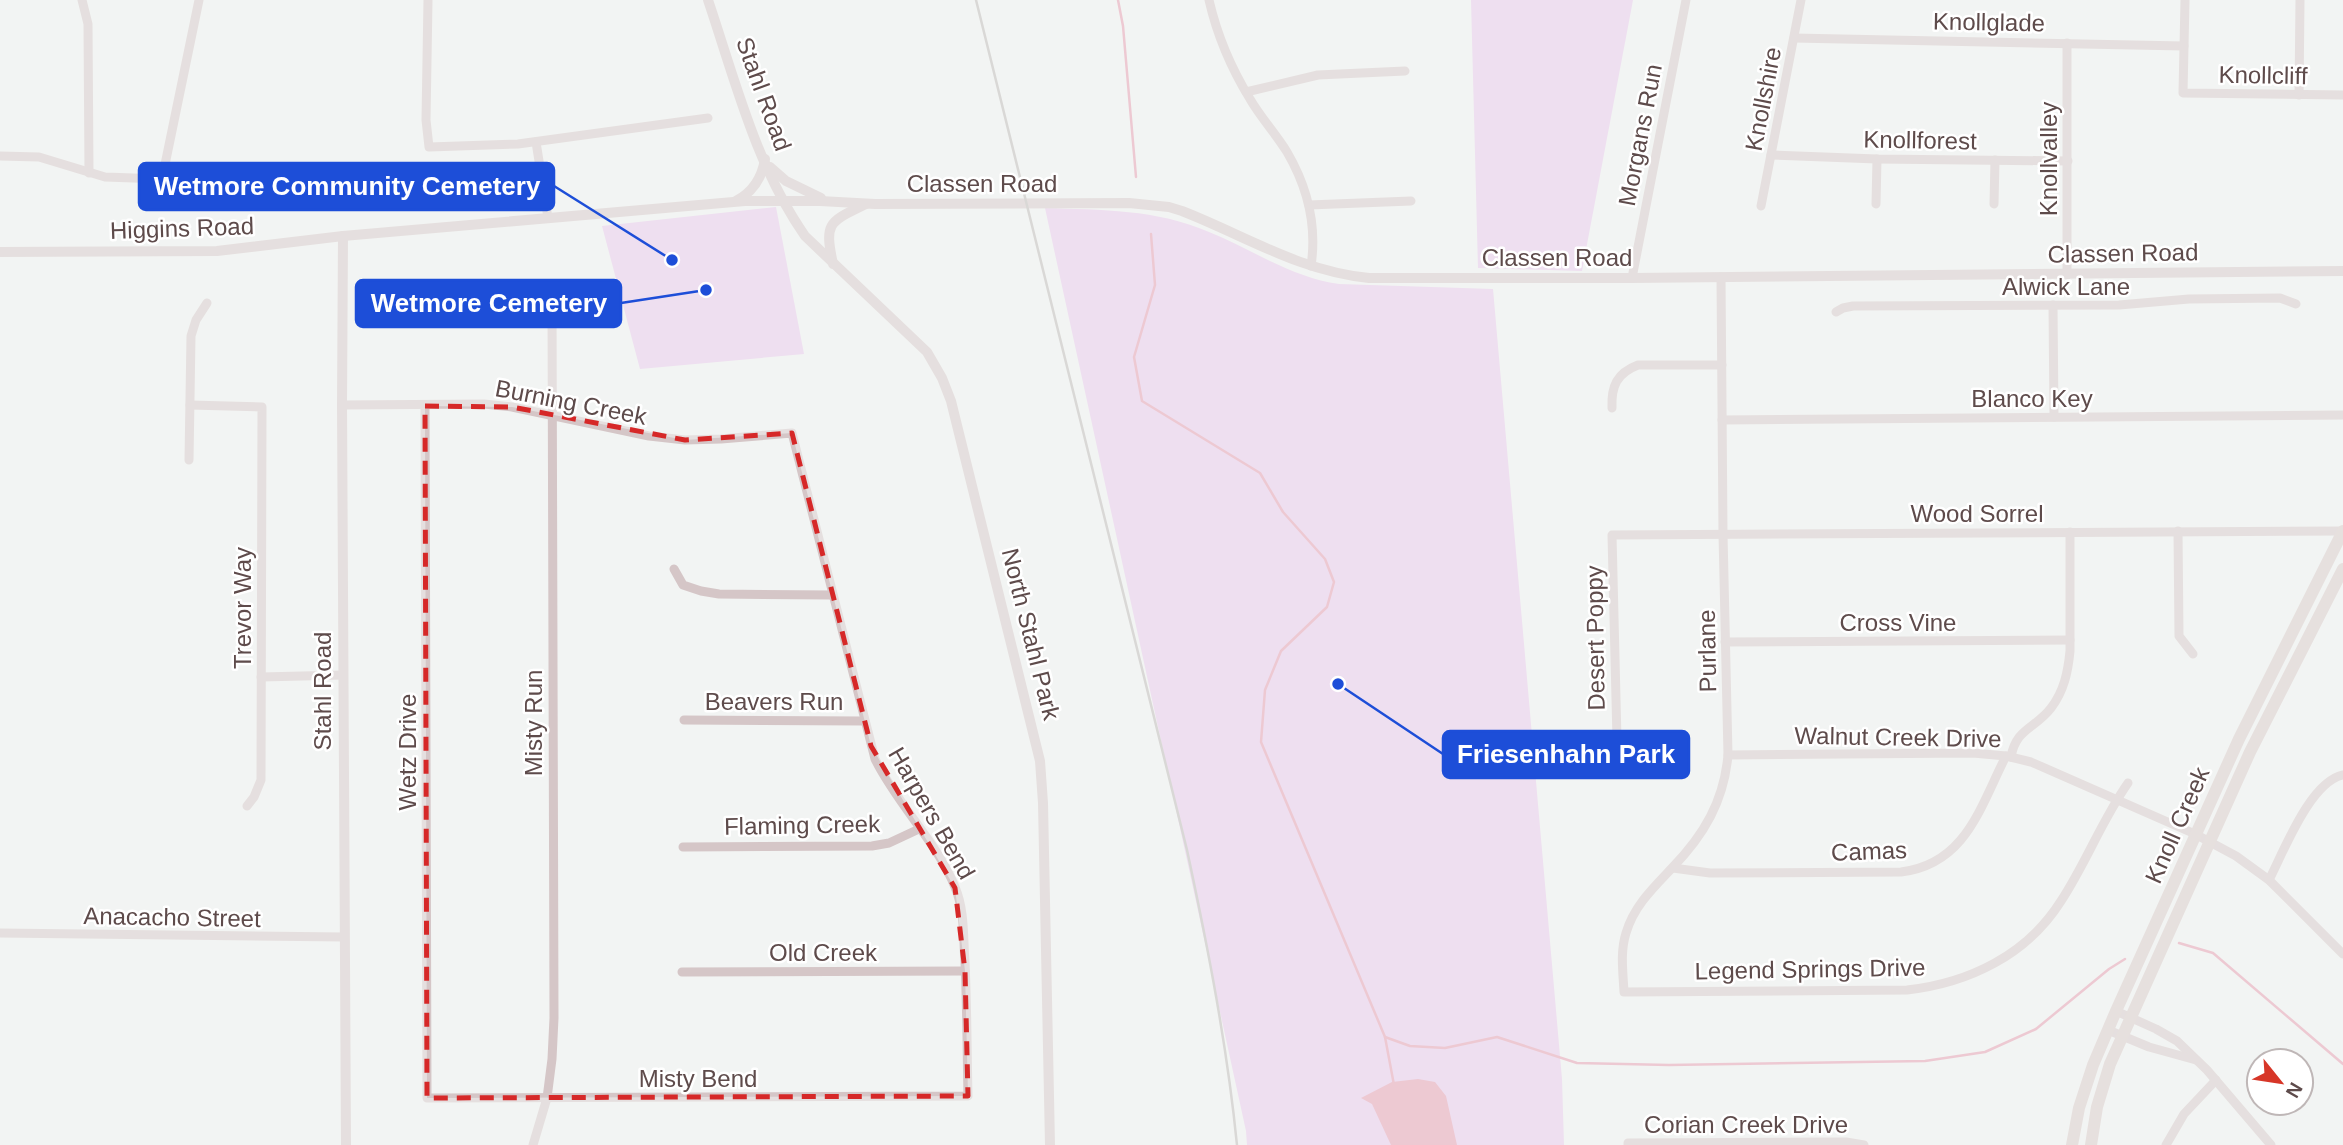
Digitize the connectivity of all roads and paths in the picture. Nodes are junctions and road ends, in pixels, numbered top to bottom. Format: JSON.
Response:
{"nodes":[{"id":1,"x":82,"y":0,"type":"edge"},
{"id":2,"x":199,"y":0,"type":"edge"},
{"id":3,"x":428,"y":0,"type":"edge"},
{"id":4,"x":708,"y":0,"type":"edge"},
{"id":5,"x":1209,"y":0,"type":"edge"},
{"id":6,"x":1686,"y":0,"type":"edge"},
{"id":7,"x":1801,"y":0,"type":"edge"},
{"id":8,"x":2185,"y":0,"type":"edge"},
{"id":9,"x":2300,"y":0,"type":"edge"},
{"id":10,"x":1794,"y":38,"type":"junction"},
{"id":11,"x":2067,"y":43,"type":"junction"},
{"id":12,"x":2184,"y":46,"type":"junction"},
{"id":13,"x":1405,"y":71,"type":"dead end"},
{"id":14,"x":1246,"y":92,"type":"junction"},
{"id":15,"x":2299,"y":95,"type":"junction"},
{"id":16,"x":2343,"y":95,"type":"edge"},
{"id":17,"x":708,"y":118,"type":"dead end"},
{"id":18,"x":536,"y":142,"type":"junction"},
{"id":19,"x":1771,"y":155,"type":"junction"},
{"id":20,"x":0,"y":156,"type":"edge"},
{"id":21,"x":1877,"y":159,"type":"junction"},
{"id":22,"x":1995,"y":160,"type":"junction"},
{"id":23,"x":2068,"y":161,"type":"junction"},
{"id":24,"x":766,"y":162,"type":"junction"},
{"id":25,"x":89,"y":173,"type":"junction"},
{"id":26,"x":784,"y":201,"type":"junction"},
{"id":27,"x":830,"y":201,"type":"junction"},
{"id":28,"x":1411,"y":201,"type":"dead end"},
{"id":29,"x":733,"y":202,"type":"junction"},
{"id":30,"x":867,"y":204,"type":"junction"},
{"id":31,"x":1876,"y":204,"type":"dead end"},
{"id":32,"x":1994,"y":204,"type":"dead end"},
{"id":33,"x":1309,"y":205,"type":"junction"},
{"id":34,"x":1761,"y":206,"type":"dead end"},
{"id":35,"x":548,"y":218,"type":"junction"},
{"id":36,"x":343,"y":236,"type":"junction"},
{"id":37,"x":0,"y":252,"type":"edge"},
{"id":38,"x":833,"y":264,"type":"junction"},
{"id":39,"x":1311,"y":266,"type":"junction"},
{"id":40,"x":2343,"y":271,"type":"edge"},
{"id":41,"x":2067,"y":275,"type":"junction"},
{"id":42,"x":1721,"y":277,"type":"junction"},
{"id":43,"x":1632,"y":278,"type":"junction"},
{"id":44,"x":552,"y":299,"type":"dead end"},
{"id":45,"x":207,"y":303,"type":"dead end"},
{"id":46,"x":2297,"y":304,"type":"dead end"},
{"id":47,"x":2053,"y":305,"type":"junction"},
{"id":48,"x":1836,"y":312,"type":"dead end"},
{"id":49,"x":1722,"y":365,"type":"junction"},
{"id":50,"x":190,"y":405,"type":"junction"},
{"id":51,"x":342,"y":405,"type":"junction"},
{"id":52,"x":425,"y":406,"type":"junction"},
{"id":53,"x":1612,"y":408,"type":"dead end"},
{"id":54,"x":2343,"y":415,"type":"edge"},
{"id":55,"x":552,"y":416,"type":"junction"},
{"id":56,"x":2054,"y":417,"type":"junction"},
{"id":57,"x":1722,"y":419,"type":"junction"},
{"id":58,"x":792,"y":433,"type":"joint"},
{"id":59,"x":189,"y":460,"type":"dead end"},
{"id":60,"x":2178,"y":531,"type":"junction"},
{"id":61,"x":2343,"y":531,"type":"edge"},
{"id":62,"x":2070,"y":532,"type":"junction"},
{"id":63,"x":1723,"y":534,"type":"junction"},
{"id":64,"x":1612,"y":535,"type":"joint"},
{"id":65,"x":674,"y":569,"type":"dead end"},
{"id":66,"x":2343,"y":569,"type":"edge"},
{"id":67,"x":832,"y":595,"type":"junction"},
{"id":68,"x":2070,"y":640,"type":"junction"},
{"id":69,"x":1726,"y":642,"type":"junction"},
{"id":70,"x":2193,"y":654,"type":"dead end"},
{"id":71,"x":343,"y":675,"type":"junction"},
{"id":72,"x":261,"y":677,"type":"junction"},
{"id":73,"x":684,"y":720,"type":"dead end"},
{"id":74,"x":864,"y":721,"type":"junction"},
{"id":75,"x":1617,"y":740,"type":"dead end"},
{"id":76,"x":1728,"y":755,"type":"junction"},
{"id":77,"x":2008,"y":757,"type":"junction"},
{"id":78,"x":2343,"y":775,"type":"edge"},
{"id":79,"x":2128,"y":783,"type":"dead end"},
{"id":80,"x":2116,"y":799,"type":"junction"},
{"id":81,"x":247,"y":806,"type":"dead end"},
{"id":82,"x":919,"y":828,"type":"junction"},
{"id":83,"x":2195,"y":834,"type":"junction"},
{"id":84,"x":2210,"y":841,"type":"junction"},
{"id":85,"x":683,"y":847,"type":"dead end"},
{"id":86,"x":1673,"y":868,"type":"junction"},
{"id":87,"x":2269,"y":880,"type":"junction"},
{"id":88,"x":0,"y":933,"type":"edge"},
{"id":89,"x":344,"y":937,"type":"junction"},
{"id":90,"x":2343,"y":954,"type":"edge"},
{"id":91,"x":965,"y":971,"type":"junction"},
{"id":92,"x":682,"y":972,"type":"dead end"},
{"id":93,"x":1624,"y":992,"type":"joint"},
{"id":94,"x":2116,"y":1011,"type":"junction"},
{"id":95,"x":2132,"y":1018,"type":"junction"},
{"id":96,"x":2108,"y":1030,"type":"junction"},
{"id":97,"x":2166,"y":1035,"type":"junction"},
{"id":98,"x":2123,"y":1036,"type":"junction"},
{"id":99,"x":2159,"y":1050,"type":"junction"},
{"id":100,"x":2197,"y":1061,"type":"junction"},
{"id":101,"x":2216,"y":1080,"type":"junction"},
{"id":102,"x":968,"y":1096,"type":"joint"},
{"id":103,"x":427,"y":1098,"type":"joint"},
{"id":104,"x":547,"y":1098,"type":"junction"},
{"id":105,"x":1628,"y":1144,"type":"edge"},
{"id":106,"x":346,"y":1145,"type":"edge"},
{"id":107,"x":533,"y":1145,"type":"edge"},
{"id":108,"x":1050,"y":1145,"type":"edge"},
{"id":109,"x":1864,"y":1145,"type":"edge"},
{"id":110,"x":2072,"y":1145,"type":"edge"},
{"id":111,"x":2091,"y":1145,"type":"edge"},
{"id":112,"x":2166,"y":1145,"type":"edge"},
{"id":113,"x":2271,"y":1145,"type":"edge"}],
"edges":[{"from":1,"to":25,"type":"street"},
{"from":2,"to":25,"type":"street"},
{"from":3,"to":18,"type":"street"},
{"from":4,"to":24,"type":"street","name":"Stahl Road"},
{"from":5,"to":14,"type":"street"},
{"from":6,"to":43,"type":"street","name":"Morgans Run"},
{"from":7,"to":10,"type":"street","name":"Knollshire"},
{"from":8,"to":12,"type":"street"},
{"from":9,"to":15,"type":"street"},
{"from":10,"to":11,"type":"street","name":"Knollglade"},
{"from":10,"to":19,"type":"street","name":"Knollshire"},
{"from":11,"to":12,"type":"street","name":"Knollglade"},
{"from":11,"to":23,"type":"street","name":"Knollvalley"},
{"from":12,"to":15,"type":"street","name":"Knollcliff"},
{"from":13,"to":14,"type":"street"},
{"from":14,"to":33,"type":"street"},
{"from":15,"to":16,"type":"street","name":"Knollcliff"},
{"from":17,"to":18,"type":"street"},
{"from":18,"to":35,"type":"street"},
{"from":19,"to":21,"type":"street","name":"Knollforest"},
{"from":19,"to":34,"type":"street","name":"Knollshire"},
{"from":20,"to":25,"type":"street"},
{"from":21,"to":22,"type":"street","name":"Knollforest"},
{"from":21,"to":31,"type":"street"},
{"from":22,"to":23,"type":"street","name":"Knollforest"},
{"from":22,"to":32,"type":"street"},
{"from":23,"to":41,"type":"street","name":"Knollvalley"},
{"from":24,"to":26,"type":"street","name":"Stahl Road"},
{"from":24,"to":27,"type":"street"},
{"from":24,"to":29,"type":"street"},
{"from":26,"to":27,"type":"street","name":"Classen Road"},
{"from":26,"to":29,"type":"street","name":"Higgins Road"},
{"from":26,"to":38,"type":"street","name":"North Stahl Park"},
{"from":27,"to":30,"type":"street","name":"Classen Road"},
{"from":28,"to":33,"type":"street"},
{"from":29,"to":35,"type":"street","name":"Higgins Road"},
{"from":30,"to":38,"type":"street"},
{"from":30,"to":39,"type":"street","name":"Classen Road"},
{"from":33,"to":39,"type":"street"},
{"from":35,"to":36,"type":"street","name":"Higgins Road"},
{"from":36,"to":37,"type":"street","name":"Higgins Road"},
{"from":36,"to":51,"type":"street","name":"Stahl Road"},
{"from":38,"to":108,"type":"street","name":"North Stahl Park"},
{"from":39,"to":43,"type":"street","name":"Classen Road"},
{"from":40,"to":41,"type":"street","name":"Classen Road"},
{"from":41,"to":42,"type":"street","name":"Classen Road"},
{"from":42,"to":43,"type":"street","name":"Classen Road"},
{"from":42,"to":49,"type":"street","name":"Purlane"},
{"from":44,"to":55,"type":"street","name":"Misty Run"},
{"from":45,"to":50,"type":"street"},
{"from":46,"to":47,"type":"street","name":"Alwick Lane"},
{"from":47,"to":48,"type":"street","name":"Alwick Lane"},
{"from":47,"to":56,"type":"street"},
{"from":49,"to":53,"type":"street"},
{"from":49,"to":57,"type":"street","name":"Purlane"},
{"from":50,"to":59,"type":"street"},
{"from":50,"to":72,"type":"street","name":"Trevor Way"},
{"from":51,"to":52,"type":"street","name":"Burning Creek"},
{"from":51,"to":71,"type":"street","name":"Stahl Road"},
{"from":52,"to":55,"type":"street","name":"Burning Creek"},
{"from":52,"to":103,"type":"street","name":"Wetz Drive"},
{"from":54,"to":56,"type":"street","name":"Blanco Key"},
{"from":55,"to":58,"type":"street","name":"Burning Creek"},
{"from":55,"to":104,"type":"street","name":"Misty Run"},
{"from":56,"to":57,"type":"street","name":"Blanco Key"},
{"from":57,"to":63,"type":"street","name":"Purlane"},
{"from":58,"to":67,"type":"street","name":"Harpers Bend"},
{"from":60,"to":61,"type":"street","name":"Wood Sorrel"},
{"from":60,"to":62,"type":"street","name":"Wood Sorrel"},
{"from":60,"to":70,"type":"street"},
{"from":61,"to":83,"type":"main road","name":"Knoll Creek"},
{"from":62,"to":63,"type":"street","name":"Wood Sorrel"},
{"from":62,"to":68,"type":"street","name":"Camas"},
{"from":63,"to":64,"type":"street","name":"Wood Sorrel"},
{"from":63,"to":69,"type":"street","name":"Purlane"},
{"from":64,"to":75,"type":"street","name":"Desert Poppy"},
{"from":65,"to":67,"type":"street"},
{"from":66,"to":84,"type":"main road","name":"Knoll Creek"},
{"from":67,"to":74,"type":"street","name":"Harpers Bend"},
{"from":68,"to":69,"type":"street","name":"Cross Vine"},
{"from":68,"to":77,"type":"street","name":"Camas"},
{"from":69,"to":76,"type":"street","name":"Purlane"},
{"from":71,"to":72,"type":"street"},
{"from":71,"to":89,"type":"street","name":"Stahl Road"},
{"from":72,"to":81,"type":"street","name":"Trevor Way"},
{"from":73,"to":74,"type":"street","name":"Beavers Run"},
{"from":74,"to":82,"type":"street","name":"Harpers Bend"},
{"from":76,"to":77,"type":"street","name":"Walnut Creek Drive"},
{"from":76,"to":86,"type":"street","name":"Purlane"},
{"from":77,"to":80,"type":"street","name":"Walnut Creek Drive"},
{"from":77,"to":86,"type":"street","name":"Camas"},
{"from":78,"to":87,"type":"street"},
{"from":79,"to":80,"type":"street","name":"Legend Springs Drive"},
{"from":80,"to":83,"type":"street","name":"Walnut Creek Drive"},
{"from":80,"to":93,"type":"street","name":"Legend Springs Drive"},
{"from":82,"to":85,"type":"street","name":"Flaming Creek"},
{"from":82,"to":91,"type":"street","name":"Harpers Bend"},
{"from":83,"to":84,"type":"street","name":"Walnut Creek Drive"},
{"from":83,"to":94,"type":"main road","name":"Knoll Creek"},
{"from":84,"to":87,"type":"street","name":"Walnut Creek Drive"},
{"from":84,"to":95,"type":"main road","name":"Knoll Creek"},
{"from":86,"to":93,"type":"street","name":"Purlane"},
{"from":87,"to":90,"type":"street","name":"Walnut Creek Drive"},
{"from":88,"to":89,"type":"street","name":"Anacacho Street"},
{"from":89,"to":106,"type":"street","name":"Stahl Road"},
{"from":91,"to":92,"type":"street","name":"Old Creek"},
{"from":91,"to":102,"type":"street","name":"Harpers Bend"},
{"from":94,"to":95,"type":"street"},
{"from":94,"to":96,"type":"main road","name":"Knoll Creek"},
{"from":95,"to":97,"type":"street"},
{"from":95,"to":98,"type":"main road","name":"Knoll Creek"},
{"from":96,"to":98,"type":"street"},
{"from":96,"to":110,"type":"main road","name":"Knoll Creek"},
{"from":97,"to":99,"type":"street"},
{"from":97,"to":100,"type":"street"},
{"from":98,"to":99,"type":"street"},
{"from":98,"to":111,"type":"main road","name":"Knoll Creek"},
{"from":99,"to":100,"type":"street"},
{"from":100,"to":101,"type":"street"},
{"from":101,"to":112,"type":"street"},
{"from":101,"to":113,"type":"street"},
{"from":102,"to":104,"type":"street","name":"Misty Bend"},
{"from":103,"to":104,"type":"street","name":"Misty Bend"},
{"from":104,"to":107,"type":"street","name":"Misty Run"},
{"from":105,"to":109,"type":"street","name":"Corian Creek Drive"}]}
